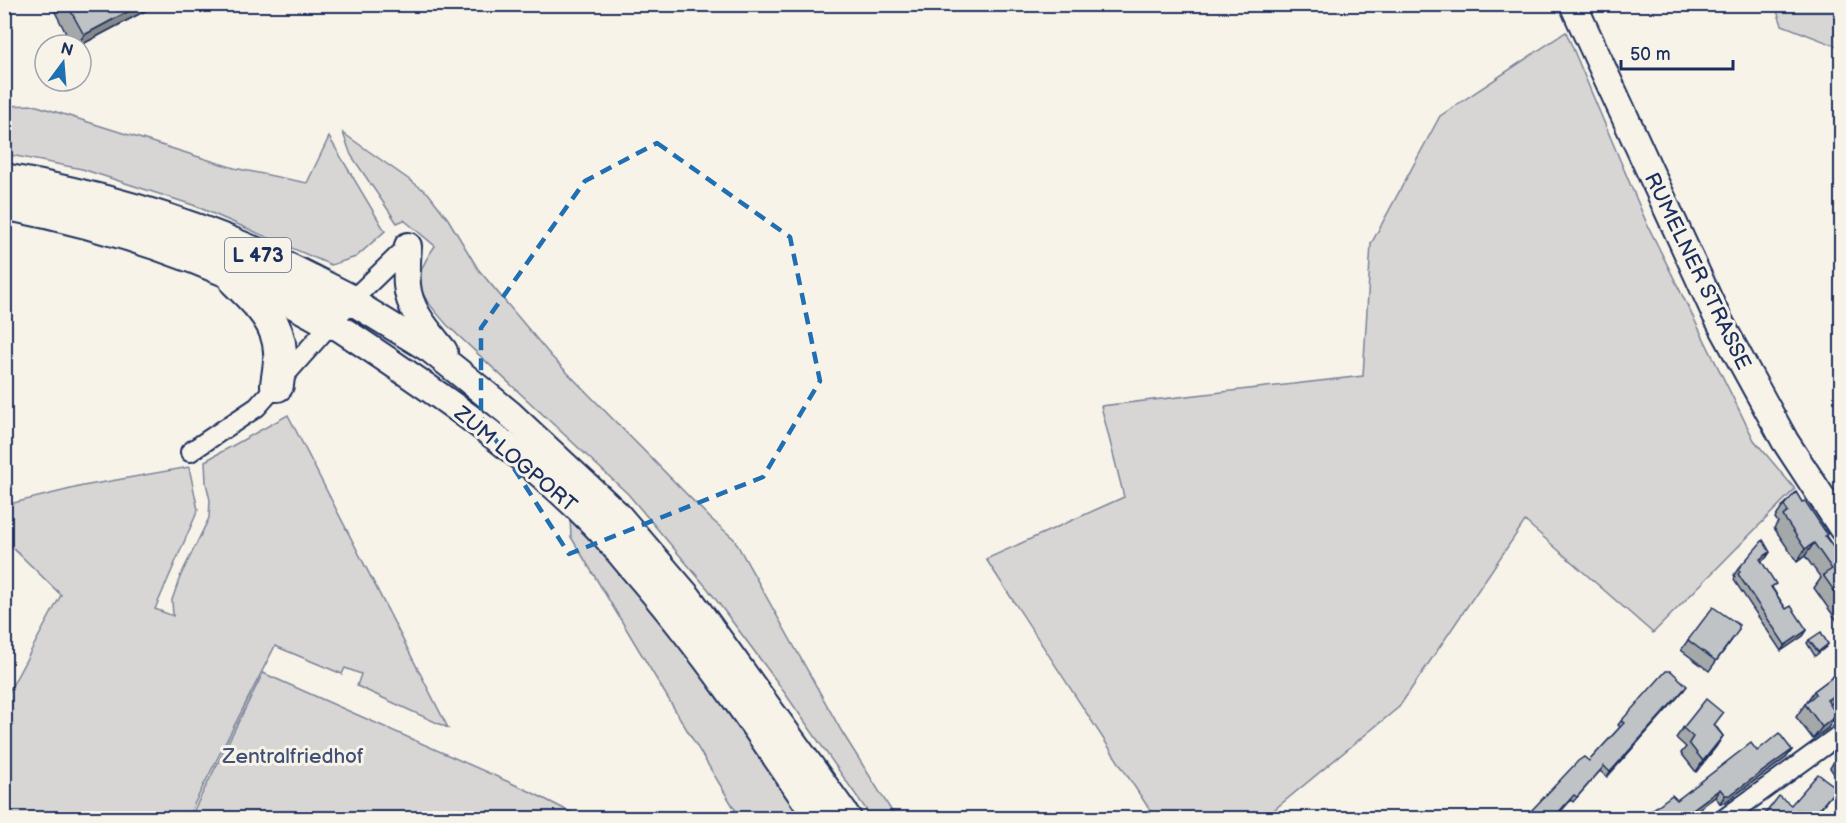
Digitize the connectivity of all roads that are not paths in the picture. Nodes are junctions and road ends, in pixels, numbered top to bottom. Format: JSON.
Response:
{"nodes":[{"id":1,"x":1573,"y":4,"type":"edge"},
{"id":2,"x":4,"y":180,"type":"edge"},
{"id":3,"x":4,"y":203,"type":"edge"},
{"id":4,"x":408,"y":246,"type":"joint"},
{"id":5,"x":225,"y":269,"type":"junction"},
{"id":6,"x":342,"y":312,"type":"junction"},
{"id":7,"x":465,"y":378,"type":"junction"},
{"id":8,"x":277,"y":386,"type":"junction"},
{"id":9,"x":190,"y":452,"type":"dead end"},
{"id":10,"x":1842,"y":528,"type":"edge"},
{"id":11,"x":1842,"y":733,"type":"edge"},
{"id":12,"x":817,"y":819,"type":"edge"},
{"id":13,"x":848,"y":819,"type":"edge"},
{"id":14,"x":1725,"y":819,"type":"edge"}],
"edges":[{"from":1,"to":10,"type":"main road","name":"RUMELNER STRASSE"},
{"from":2,"to":6,"type":"highway","name":"ZUM LOGPORT","number":"L 473"},
{"from":3,"to":5,"type":"highway","name":"ZUM LOGPORT","number":"L 473"},
{"from":4,"to":6,"type":"street"},
{"from":4,"to":7,"type":"main road"},
{"from":5,"to":6,"type":"highway","name":"ZUM LOGPORT","number":"L 473"},
{"from":5,"to":8,"type":"highway"},
{"from":6,"to":7,"type":"main road","name":"ZUM LOGPORT","number":"L 473"},
{"from":6,"to":8,"type":"street"},
{"from":6,"to":12,"type":"main road","name":"ZUM LOGPORT","number":"L 473"},
{"from":7,"to":13,"type":"main road","name":"ZUM LOGPORT","number":"L 473"},
{"from":8,"to":9,"type":"street"},
{"from":11,"to":14,"type":"street"}]}
